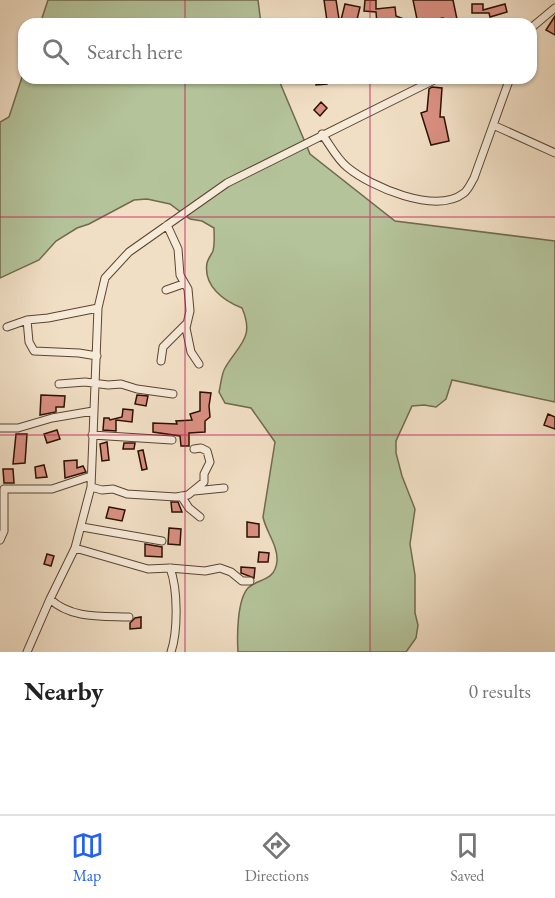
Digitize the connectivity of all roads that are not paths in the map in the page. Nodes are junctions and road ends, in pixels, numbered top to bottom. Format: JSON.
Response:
{"nodes":[{"id":1,"x":555,"y":8,"type":"edge"},
{"id":2,"x":537,"y":23,"type":"edge"},
{"id":3,"x":426,"y":84,"type":"edge"},
{"id":4,"x":508,"y":84,"type":"edge"},
{"id":5,"x":493,"y":125,"type":"junction"},
{"id":6,"x":322,"y":134,"type":"junction"},
{"id":7,"x":555,"y":153,"type":"edge"},
{"id":8,"x":167,"y":225,"type":"junction"},
{"id":9,"x":183,"y":284,"type":"junction"},
{"id":10,"x":166,"y":290,"type":"dead end"},
{"id":11,"x":98,"y":308,"type":"junction"},
{"id":12,"x":27,"y":320,"type":"junction"},
{"id":13,"x":186,"y":324,"type":"junction"},
{"id":14,"x":7,"y":327,"type":"dead end"},
{"id":15,"x":97,"y":356,"type":"junction"},
{"id":16,"x":161,"y":362,"type":"dead end"},
{"id":17,"x":199,"y":364,"type":"dead end"},
{"id":18,"x":95,"y":382,"type":"junction"},
{"id":19,"x":59,"y":384,"type":"dead end"},
{"id":20,"x":173,"y":394,"type":"dead end"},
{"id":21,"x":93,"y":411,"type":"junction"},
{"id":22,"x":0,"y":428,"type":"edge"},
{"id":23,"x":92,"y":435,"type":"junction"},
{"id":24,"x":172,"y":440,"type":"dead end"},
{"id":25,"x":194,"y":449,"type":"dead end"},
{"id":26,"x":91,"y":476,"type":"junction"},
{"id":27,"x":91,"y":487,"type":"junction"},
{"id":28,"x":224,"y":488,"type":"dead end"},
{"id":29,"x":194,"y":491,"type":"junction"},
{"id":30,"x":181,"y":496,"type":"junction"},
{"id":31,"x":200,"y":518,"type":"dead end"},
{"id":32,"x":82,"y":527,"type":"junction"},
{"id":33,"x":0,"y":540,"type":"edge"},
{"id":34,"x":162,"y":541,"type":"dead end"},
{"id":35,"x":75,"y":548,"type":"junction"},
{"id":36,"x":170,"y":568,"type":"junction"},
{"id":37,"x":250,"y":581,"type":"dead end"},
{"id":38,"x":50,"y":599,"type":"junction"},
{"id":39,"x":129,"y":617,"type":"dead end"},
{"id":40,"x":27,"y":652,"type":"edge"},
{"id":41,"x":171,"y":652,"type":"edge"}],
"edges":[{"from":1,"to":2,"type":"street"},
{"from":3,"to":6,"type":"street"},
{"from":4,"to":5,"type":"street"},
{"from":5,"to":6,"type":"street"},
{"from":5,"to":7,"type":"street"},
{"from":6,"to":8,"type":"street"},
{"from":8,"to":9,"type":"street"},
{"from":8,"to":11,"type":"street"},
{"from":9,"to":10,"type":"street"},
{"from":9,"to":13,"type":"street"},
{"from":11,"to":12,"type":"street"},
{"from":11,"to":15,"type":"street"},
{"from":12,"to":14,"type":"street"},
{"from":12,"to":15,"type":"street"},
{"from":13,"to":16,"type":"street"},
{"from":13,"to":17,"type":"street"},
{"from":15,"to":18,"type":"street"},
{"from":18,"to":19,"type":"street"},
{"from":18,"to":20,"type":"street"},
{"from":18,"to":21,"type":"street"},
{"from":21,"to":22,"type":"street"},
{"from":21,"to":23,"type":"street"},
{"from":23,"to":24,"type":"street"},
{"from":23,"to":26,"type":"street"},
{"from":25,"to":29,"type":"street"},
{"from":26,"to":27,"type":"street"},
{"from":26,"to":33,"type":"street"},
{"from":27,"to":30,"type":"street"},
{"from":27,"to":32,"type":"street"},
{"from":28,"to":29,"type":"street"},
{"from":29,"to":30,"type":"street"},
{"from":30,"to":31,"type":"street"},
{"from":32,"to":34,"type":"street"},
{"from":32,"to":35,"type":"street"},
{"from":35,"to":36,"type":"street"},
{"from":35,"to":38,"type":"street"},
{"from":36,"to":37,"type":"street"},
{"from":36,"to":41,"type":"street"},
{"from":38,"to":39,"type":"street"},
{"from":38,"to":40,"type":"street"}]}
